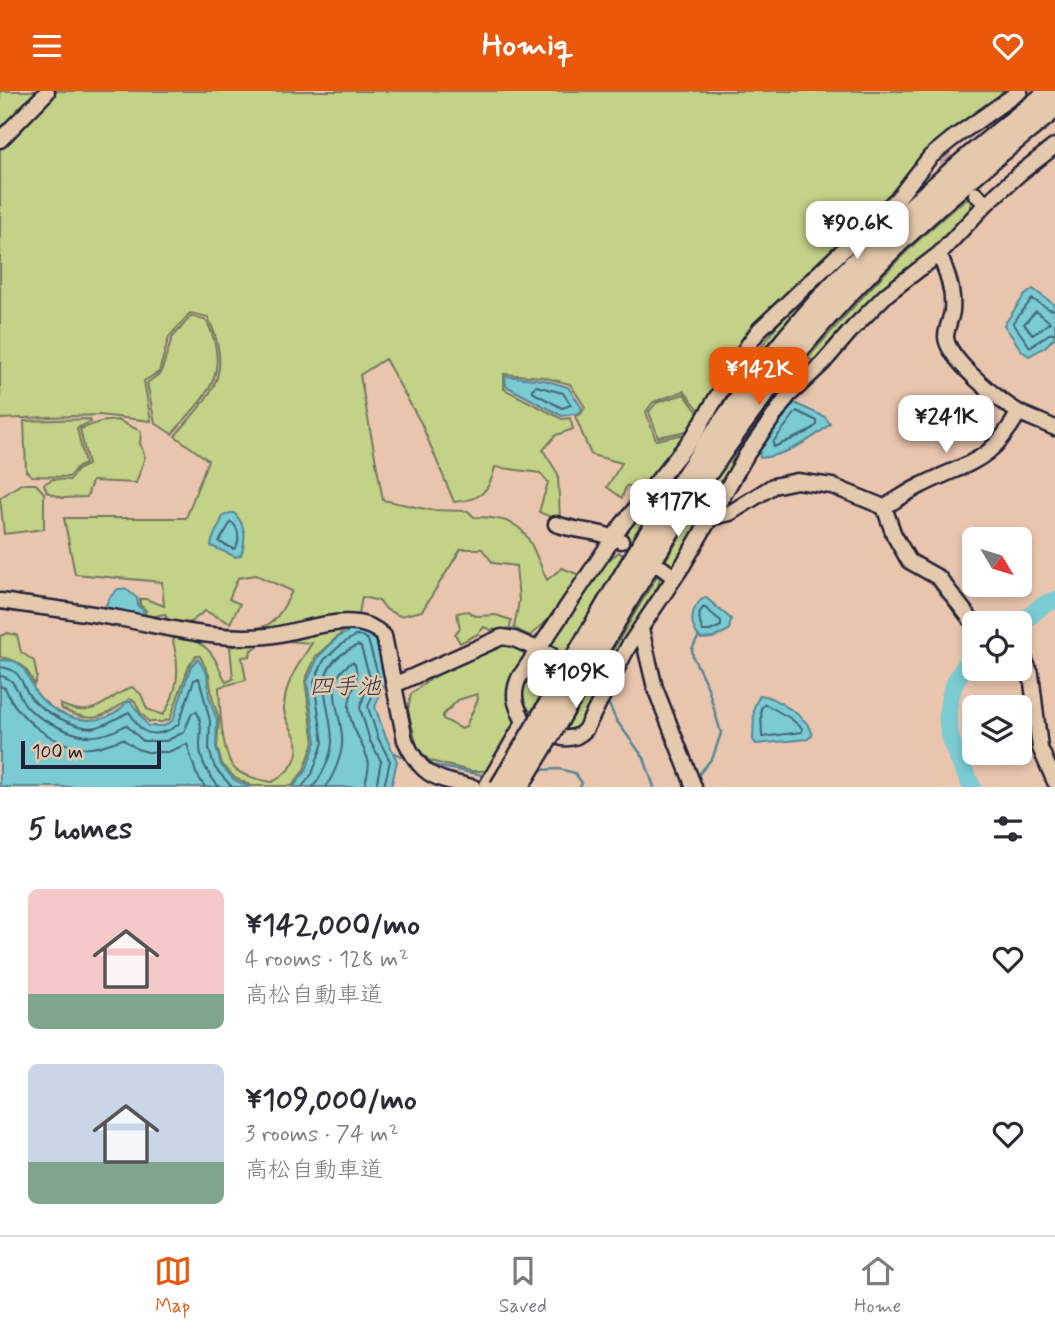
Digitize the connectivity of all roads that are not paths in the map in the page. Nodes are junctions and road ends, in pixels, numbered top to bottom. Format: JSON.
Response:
{"nodes":[{"id":1,"x":1020,"y":91,"type":"edge"},
{"id":2,"x":1051,"y":91,"type":"edge"},
{"id":3,"x":47,"y":92,"type":"edge"},
{"id":4,"x":1055,"y":108,"type":"edge"},
{"id":5,"x":0,"y":140,"type":"edge"},
{"id":6,"x":1055,"y":146,"type":"edge"},
{"id":7,"x":939,"y":254,"type":"junction"},
{"id":8,"x":1019,"y":412,"type":"junction"},
{"id":9,"x":1055,"y":428,"type":"edge"},
{"id":10,"x":884,"y":507,"type":"junction"},
{"id":11,"x":709,"y":518,"type":"junction"},
{"id":12,"x":556,"y":524,"type":"dead end"},
{"id":13,"x":618,"y":539,"type":"junction"},
{"id":14,"x":0,"y":601,"type":"edge"},
{"id":15,"x":964,"y":611,"type":"edge"},
{"id":16,"x":641,"y":629,"type":"junction"},
{"id":17,"x":545,"y":653,"type":"junction"},
{"id":18,"x":1032,"y":681,"type":"edge"},
{"id":19,"x":394,"y":685,"type":"junction"},
{"id":20,"x":540,"y":722,"type":"junction"},
{"id":21,"x":438,"y":779,"type":"junction"},
{"id":22,"x":1055,"y":782,"type":"edge"},
{"id":23,"x":692,"y":784,"type":"edge"},
{"id":24,"x":425,"y":787,"type":"edge"},
{"id":25,"x":473,"y":787,"type":"edge"},
{"id":26,"x":486,"y":787,"type":"edge"},
{"id":27,"x":500,"y":787,"type":"edge"},
{"id":28,"x":518,"y":787,"type":"edge"}],
"edges":[{"from":1,"to":13,"type":"street"},
{"from":2,"to":20,"type":"highway"},
{"from":3,"to":5,"type":"street"},
{"from":4,"to":20,"type":"highway"},
{"from":6,"to":7,"type":"street"},
{"from":7,"to":8,"type":"street"},
{"from":7,"to":11,"type":"street"},
{"from":8,"to":9,"type":"street"},
{"from":8,"to":10,"type":"street"},
{"from":10,"to":11,"type":"street"},
{"from":10,"to":15,"type":"street"},
{"from":11,"to":16,"type":"street"},
{"from":12,"to":13,"type":"street"},
{"from":13,"to":17,"type":"street"},
{"from":14,"to":19,"type":"street"},
{"from":16,"to":20,"type":"street"},
{"from":16,"to":23,"type":"street"},
{"from":17,"to":19,"type":"street"},
{"from":17,"to":20,"type":"street"},
{"from":18,"to":22,"type":"street"},
{"from":19,"to":21,"type":"street"},
{"from":20,"to":26,"type":"street"},
{"from":20,"to":27,"type":"highway","bridge":true},
{"from":20,"to":28,"type":"highway","bridge":true},
{"from":21,"to":24,"type":"street"},
{"from":21,"to":25,"type":"street"}]}
